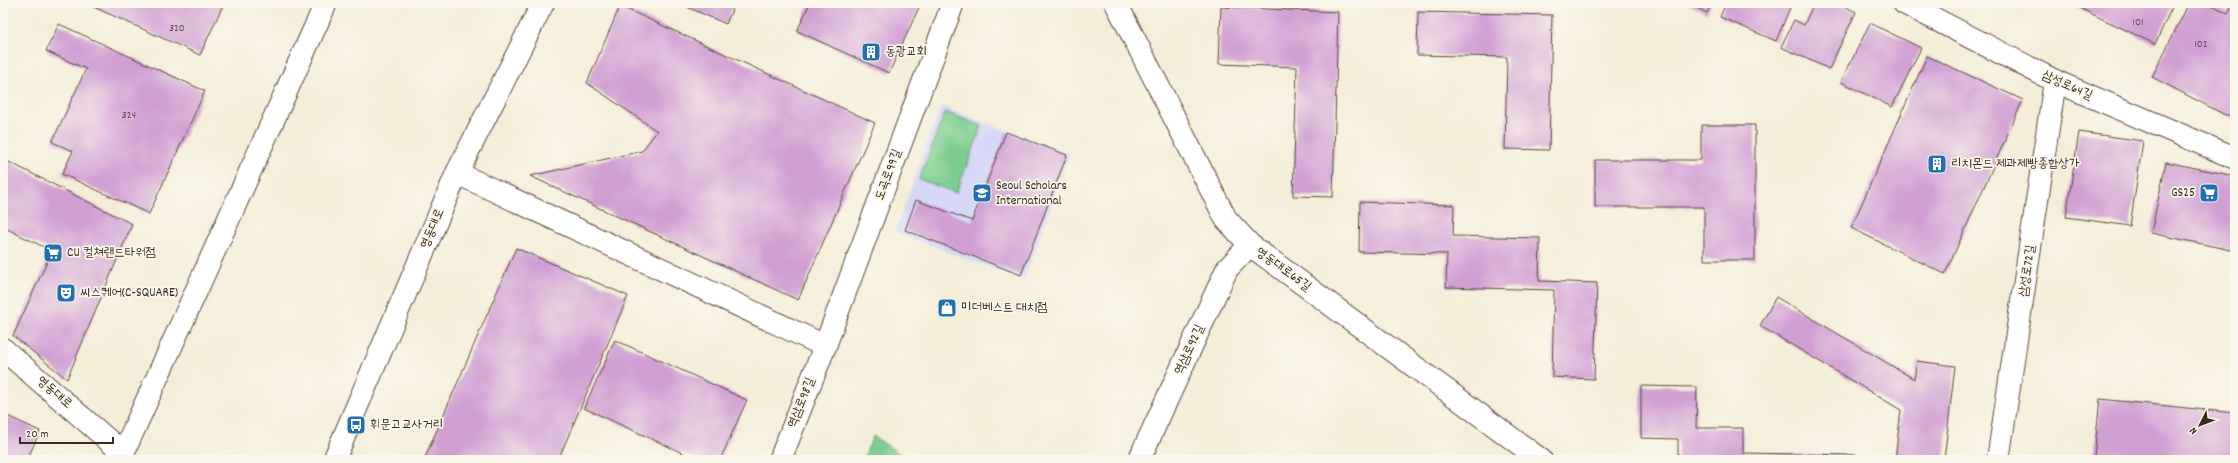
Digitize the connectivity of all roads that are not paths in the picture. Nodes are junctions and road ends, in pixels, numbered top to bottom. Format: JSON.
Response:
{"nodes":[{"id":1,"x":326,"y":3,"type":"edge"},
{"id":2,"x":543,"y":3,"type":"edge"},
{"id":3,"x":953,"y":3,"type":"edge"},
{"id":4,"x":1116,"y":3,"type":"edge"},
{"id":5,"x":1904,"y":3,"type":"edge"},
{"id":6,"x":2055,"y":81,"type":"junction"},
{"id":7,"x":2235,"y":158,"type":"edge"},
{"id":8,"x":457,"y":173,"type":"junction"},
{"id":9,"x":1250,"y":245,"type":"junction"},
{"id":10,"x":825,"y":346,"type":"junction"},
{"id":11,"x":3,"y":350,"type":"edge"},
{"id":12,"x":122,"y":456,"type":"edge"},
{"id":13,"x":334,"y":460,"type":"edge"},
{"id":14,"x":780,"y":460,"type":"edge"},
{"id":15,"x":1139,"y":460,"type":"edge"},
{"id":16,"x":1540,"y":460,"type":"edge"},
{"id":17,"x":1998,"y":460,"type":"edge"}],
"edges":[{"from":1,"to":12,"type":"street","name":"영동대로"},
{"from":2,"to":8,"type":"street","name":"영동대로"},
{"from":3,"to":10,"type":"street","name":"도곡로99길"},
{"from":4,"to":9,"type":"street","name":"영동대로65길"},
{"from":5,"to":6,"type":"street","name":"삼성로64길"},
{"from":6,"to":7,"type":"street","name":"삼성로64길"},
{"from":6,"to":17,"type":"street","name":"삼성로72길"},
{"from":8,"to":10,"type":"street"},
{"from":8,"to":13,"type":"street","name":"영동대로"},
{"from":9,"to":15,"type":"street","name":"역삼로92길"},
{"from":9,"to":16,"type":"street","name":"영동대로65길"},
{"from":10,"to":14,"type":"street","name":"역삼로98길"},
{"from":11,"to":12,"type":"street","name":"영동대로"}]}
